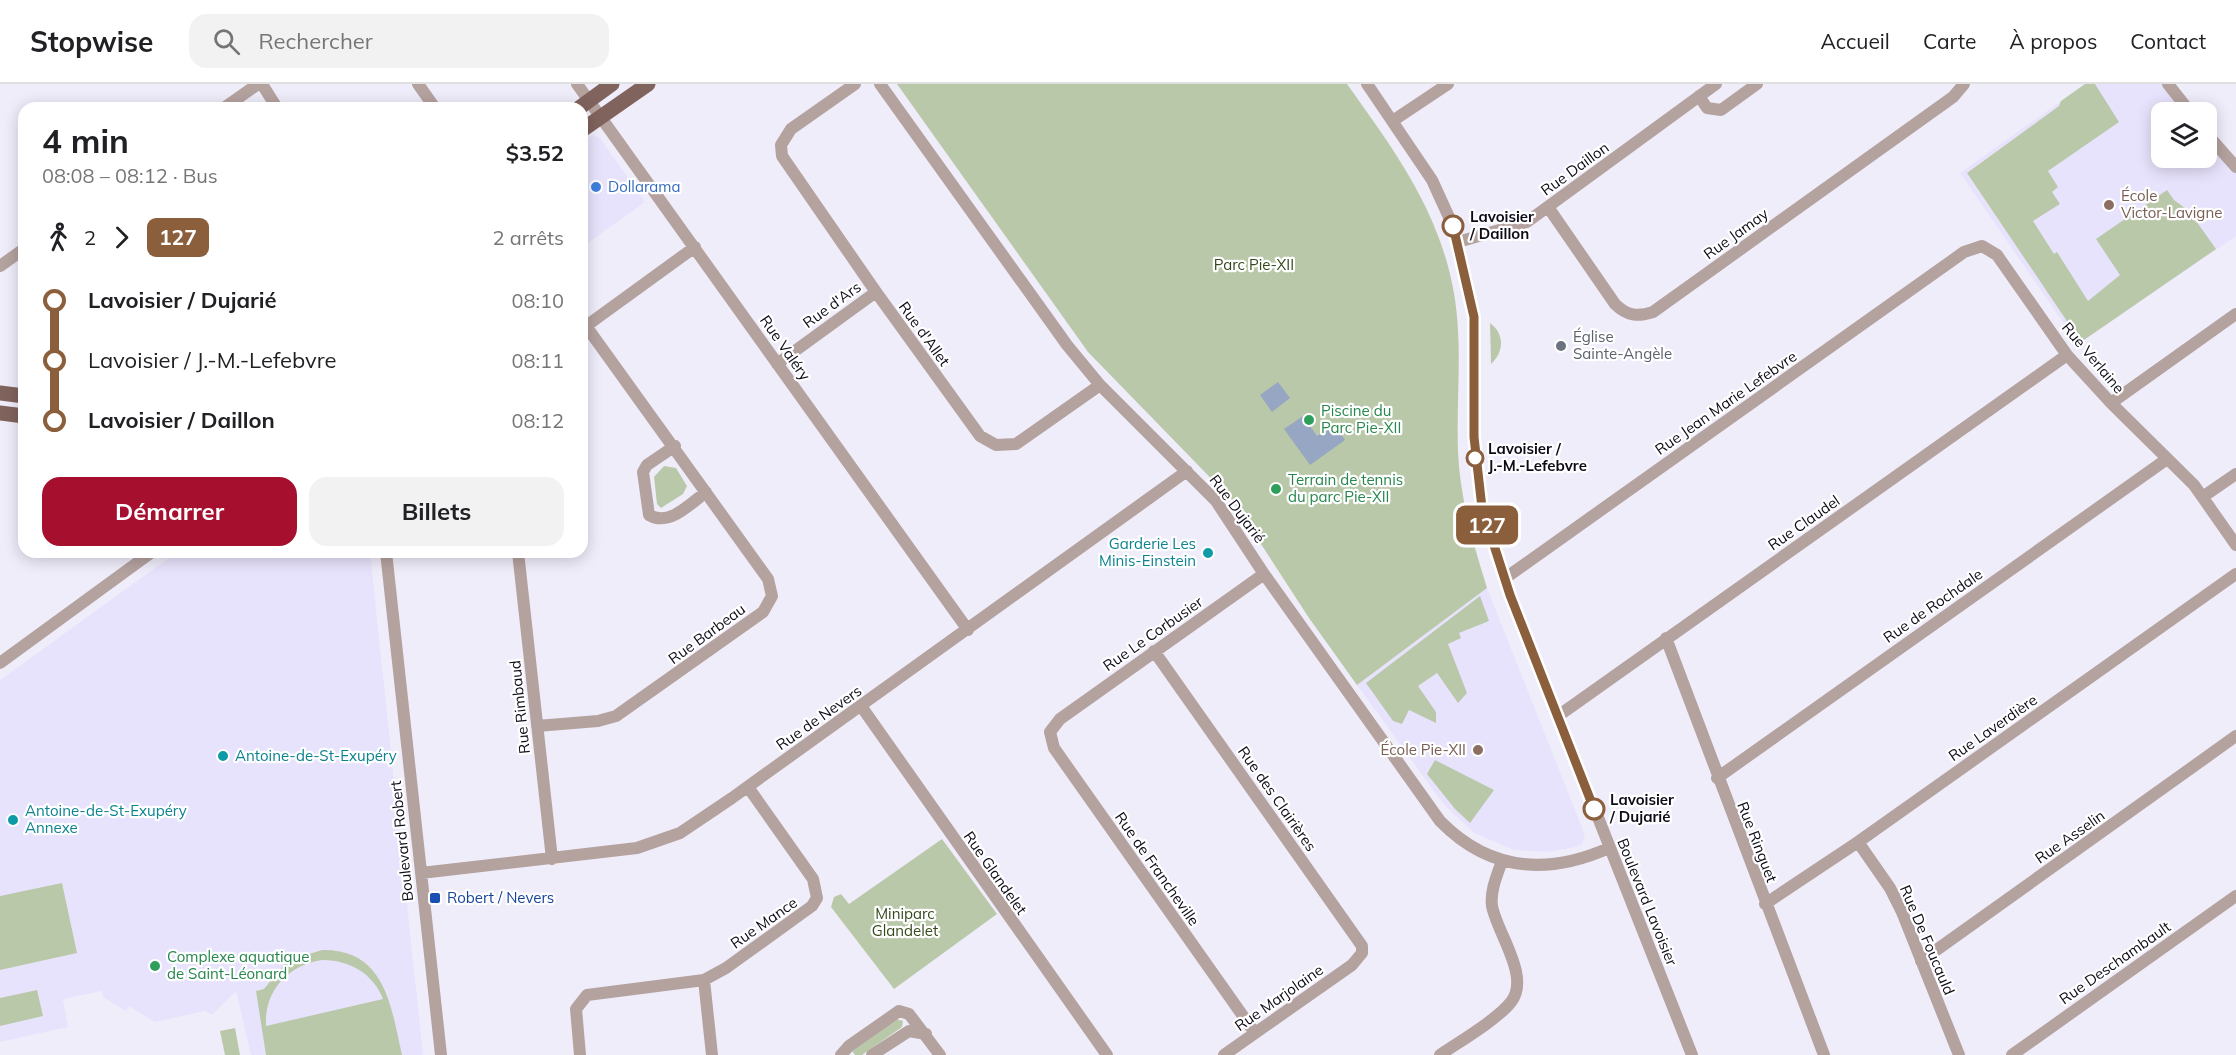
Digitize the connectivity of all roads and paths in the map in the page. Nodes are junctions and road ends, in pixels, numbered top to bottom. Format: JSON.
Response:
{"nodes":[{"id":1,"x":260,"y":84,"type":"edge"},
{"id":2,"x":418,"y":84,"type":"edge"},
{"id":3,"x":577,"y":84,"type":"edge"},
{"id":4,"x":612,"y":84,"type":"edge"},
{"id":5,"x":648,"y":84,"type":"edge"},
{"id":6,"x":855,"y":84,"type":"edge"},
{"id":7,"x":880,"y":84,"type":"edge"},
{"id":8,"x":1367,"y":84,"type":"edge"},
{"id":9,"x":1448,"y":84,"type":"edge"},
{"id":10,"x":1716,"y":84,"type":"edge"},
{"id":11,"x":1757,"y":84,"type":"edge"},
{"id":12,"x":1964,"y":84,"type":"edge"},
{"id":13,"x":2168,"y":84,"type":"edge"},
{"id":14,"x":1699,"y":96,"type":"junction"},
{"id":15,"x":233,"y":102,"type":"edge"},
{"id":16,"x":273,"y":102,"type":"edge"},
{"id":17,"x":431,"y":102,"type":"edge"},
{"id":18,"x":583,"y":102,"type":"edge"},
{"id":19,"x":587,"y":102,"type":"edge"},
{"id":20,"x":2182,"y":102,"type":"edge"},
{"id":21,"x":588,"y":107,"type":"edge"},
{"id":22,"x":601,"y":117,"type":"junction"},
{"id":23,"x":1394,"y":120,"type":"junction"},
{"id":24,"x":588,"y":126,"type":"edge"},
{"id":25,"x":2217,"y":145,"type":"edge"},
{"id":26,"x":2236,"y":167,"type":"edge"},
{"id":27,"x":1548,"y":207,"type":"junction"},
{"id":28,"x":1458,"y":242,"type":"junction"},
{"id":29,"x":695,"y":248,"type":"junction"},
{"id":30,"x":1964,"y":252,"type":"joint"},
{"id":31,"x":18,"y":253,"type":"edge"},
{"id":32,"x":0,"y":266,"type":"edge"},
{"id":33,"x":876,"y":292,"type":"junction"},
{"id":34,"x":2236,"y":314,"type":"edge"},
{"id":35,"x":588,"y":325,"type":"edge"},
{"id":36,"x":588,"y":333,"type":"edge"},
{"id":37,"x":2067,"y":355,"type":"junction"},
{"id":38,"x":777,"y":364,"type":"junction"},
{"id":39,"x":1100,"y":385,"type":"junction"},
{"id":40,"x":0,"y":393,"type":"edge"},
{"id":41,"x":18,"y":395,"type":"edge"},
{"id":42,"x":2111,"y":403,"type":"junction"},
{"id":43,"x":0,"y":413,"type":"edge"},
{"id":44,"x":18,"y":415,"type":"edge"},
{"id":45,"x":675,"y":446,"type":"junction"},
{"id":46,"x":2167,"y":459,"type":"junction"},
{"id":47,"x":1187,"y":471,"type":"junction"},
{"id":48,"x":2236,"y":474,"type":"edge"},
{"id":49,"x":706,"y":492,"type":"junction"},
{"id":50,"x":2204,"y":496,"type":"junction"},
{"id":51,"x":2236,"y":545,"type":"edge"},
{"id":52,"x":144,"y":558,"type":"edge"},
{"id":53,"x":387,"y":558,"type":"edge"},
{"id":54,"x":519,"y":558,"type":"edge"},
{"id":55,"x":1264,"y":574,"type":"junction"},
{"id":56,"x":2236,"y":574,"type":"edge"},
{"id":57,"x":1504,"y":579,"type":"junction"},
{"id":58,"x":968,"y":630,"type":"junction"},
{"id":59,"x":1666,"y":638,"type":"junction"},
{"id":60,"x":1154,"y":651,"type":"junction"},
{"id":61,"x":0,"y":663,"type":"edge"},
{"id":62,"x":861,"y":706,"type":"junction"},
{"id":63,"x":1558,"y":716,"type":"junction"},
{"id":64,"x":1060,"y":719,"type":"joint"},
{"id":65,"x":537,"y":726,"type":"junction"},
{"id":66,"x":2236,"y":736,"type":"edge"},
{"id":67,"x":1717,"y":778,"type":"junction"},
{"id":68,"x":748,"y":787,"type":"junction"},
{"id":69,"x":1858,"y":842,"type":"junction"},
{"id":70,"x":1609,"y":848,"type":"junction"},
{"id":71,"x":552,"y":859,"type":"junction"},
{"id":72,"x":1502,"y":861,"type":"junction"},
{"id":73,"x":421,"y":873,"type":"junction"},
{"id":74,"x":2236,"y":896,"type":"edge"},
{"id":75,"x":1765,"y":904,"type":"junction"},
{"id":76,"x":1921,"y":961,"type":"junction"},
{"id":77,"x":1352,"y":965,"type":"joint"},
{"id":78,"x":704,"y":980,"type":"junction"},
{"id":79,"x":1255,"y":1033,"type":"junction"},
{"id":80,"x":926,"y":1034,"type":"junction"},
{"id":81,"x":1822,"y":1054,"type":"edge"},
{"id":82,"x":441,"y":1055,"type":"edge"},
{"id":83,"x":580,"y":1055,"type":"edge"},
{"id":84,"x":712,"y":1055,"type":"edge"},
{"id":85,"x":841,"y":1055,"type":"edge"},
{"id":86,"x":872,"y":1055,"type":"edge"},
{"id":87,"x":940,"y":1055,"type":"edge"},
{"id":88,"x":1107,"y":1055,"type":"edge"},
{"id":89,"x":1224,"y":1055,"type":"edge"},
{"id":90,"x":1440,"y":1055,"type":"edge"},
{"id":91,"x":1692,"y":1055,"type":"edge"},
{"id":92,"x":1959,"y":1055,"type":"edge"},
{"id":93,"x":2012,"y":1055,"type":"edge"}],
"edges":[{"from":1,"to":15,"type":"street"},
{"from":1,"to":16,"type":"street"},
{"from":2,"to":17,"type":"street"},
{"from":3,"to":18,"type":"street","name":"Rue Valéry"},
{"from":4,"to":19,"type":"main road"},
{"from":5,"to":22,"type":"main road"},
{"from":6,"to":33,"type":"street","name":"Rue d'Allet"},
{"from":7,"to":39,"type":"street","name":"Rue Dujarié"},
{"from":8,"to":23,"type":"street","name":"Boulevard Lavoisier"},
{"from":9,"to":23,"type":"street"},
{"from":10,"to":14,"type":"street","name":"Rue Daillon"},
{"from":11,"to":14,"type":"street"},
{"from":12,"to":27,"type":"street","name":"Rue Jamay"},
{"from":13,"to":20,"type":"street"},
{"from":14,"to":27,"type":"street","name":"Rue Daillon"},
{"from":21,"to":22,"type":"street","name":"Rue Valéry"},
{"from":22,"to":24,"type":"main road"},
{"from":22,"to":29,"type":"street","name":"Rue Valéry"},
{"from":23,"to":28,"type":"street","name":"Boulevard Lavoisier"},
{"from":25,"to":26,"type":"street"},
{"from":27,"to":28,"type":"street","name":"Rue Daillon"},
{"from":28,"to":57,"type":"street","name":"Boulevard Lavoisier"},
{"from":29,"to":35,"type":"street"},
{"from":29,"to":38,"type":"street","name":"Rue Valéry"},
{"from":30,"to":37,"type":"street","name":"Rue Verlaine"},
{"from":30,"to":57,"type":"street","name":"Rue Jean Marie Lefebvre"},
{"from":31,"to":32,"type":"street"},
{"from":33,"to":38,"type":"street","name":"Rue d'Ars"},
{"from":33,"to":39,"type":"street","name":"Rue d'Allet"},
{"from":34,"to":42,"type":"street"},
{"from":36,"to":45,"type":"street","name":"Rue Barbeau"},
{"from":37,"to":42,"type":"street","name":"Rue Verlaine"},
{"from":37,"to":59,"type":"street","name":"Rue Claudel"},
{"from":38,"to":58,"type":"street","name":"Rue Valéry"},
{"from":39,"to":47,"type":"street","name":"Rue Dujarié"},
{"from":40,"to":41,"type":"main road"},
{"from":42,"to":46,"type":"street","name":"Rue Verlaine"},
{"from":43,"to":44,"type":"main road"},
{"from":45,"to":49,"type":"street","name":"Rue Barbeau"},
{"from":45,"to":49,"type":"street"},
{"from":46,"to":50,"type":"street","name":"Rue Verlaine"},
{"from":46,"to":67,"type":"street","name":"Rue de Rochdale"},
{"from":47,"to":55,"type":"street","name":"Rue Dujarié"},
{"from":47,"to":58,"type":"street","name":"Rue de Nevers"},
{"from":48,"to":50,"type":"street"},
{"from":49,"to":65,"type":"street","name":"Rue Barbeau"},
{"from":50,"to":51,"type":"street"},
{"from":52,"to":61,"type":"street"},
{"from":53,"to":73,"type":"street","name":"Boulevard Robert"},
{"from":54,"to":65,"type":"street","name":"Rue Rimbaud"},
{"from":55,"to":60,"type":"street","name":"Rue Le Corbusier"},
{"from":55,"to":72,"type":"street","name":"Rue Dujarié"},
{"from":56,"to":69,"type":"street","name":"Rue Laverdière"},
{"from":57,"to":63,"type":"street","name":"Boulevard Lavoisier"},
{"from":58,"to":62,"type":"street","name":"Rue de Nevers"},
{"from":59,"to":63,"type":"street","name":"Rue Claudel"},
{"from":59,"to":67,"type":"street","name":"Rue Ringuet"},
{"from":60,"to":64,"type":"street","name":"Rue Le Corbusier"},
{"from":60,"to":77,"type":"street","name":"Rue des Clairières"},
{"from":62,"to":68,"type":"street","name":"Rue de Nevers"},
{"from":62,"to":88,"type":"street","name":"Rue Glandelet"},
{"from":63,"to":70,"type":"street","name":"Boulevard Lavoisier"},
{"from":64,"to":79,"type":"street","name":"Rue de Francheville"},
{"from":65,"to":71,"type":"street","name":"Rue Rimbaud"},
{"from":66,"to":76,"type":"street","name":"Rue Asselin"},
{"from":67,"to":75,"type":"street","name":"Rue Ringuet"},
{"from":68,"to":71,"type":"street","name":"Rue de Nevers"},
{"from":68,"to":78,"type":"street","name":"Rue Mance"},
{"from":69,"to":75,"type":"street","name":"Rue Laverdière"},
{"from":69,"to":76,"type":"street","name":"Rue De Foucauld"},
{"from":70,"to":72,"type":"street","name":"Rue Dujarié"},
{"from":70,"to":91,"type":"street","name":"Boulevard Lavoisier"},
{"from":71,"to":73,"type":"street","name":"Rue de Nevers"},
{"from":72,"to":90,"type":"street"},
{"from":73,"to":82,"type":"street","name":"Boulevard Robert"},
{"from":74,"to":93,"type":"street","name":"Rue Deschambault"},
{"from":75,"to":81,"type":"street","name":"Rue Ringuet"},
{"from":76,"to":92,"type":"street","name":"Rue De Foucauld"},
{"from":77,"to":79,"type":"street","name":"Rue Marjolaine"},
{"from":78,"to":83,"type":"street","name":"Rue Mance"},
{"from":78,"to":84,"type":"street"},
{"from":79,"to":89,"type":"street","name":"Rue Marjolaine"},
{"from":80,"to":85,"type":"street"},
{"from":80,"to":86,"type":"street"},
{"from":80,"to":87,"type":"street"}]}
